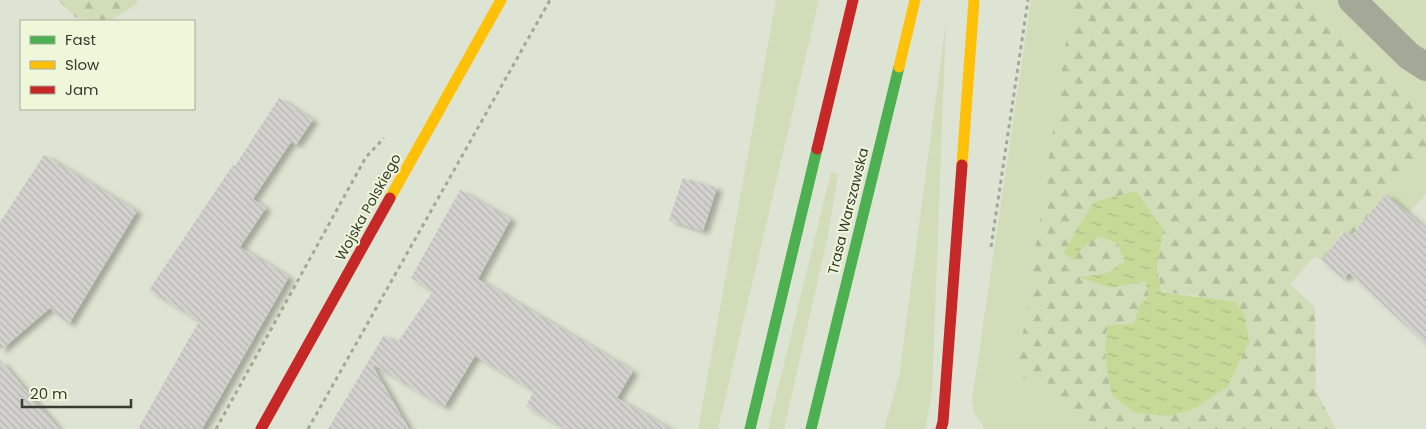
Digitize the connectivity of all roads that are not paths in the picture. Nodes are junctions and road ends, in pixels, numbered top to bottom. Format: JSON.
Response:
{"nodes":[{"id":1,"x":501,"y":0,"type":"edge"},
{"id":2,"x":852,"y":0,"type":"edge"},
{"id":3,"x":914,"y":0,"type":"edge"},
{"id":4,"x":974,"y":0,"type":"edge"},
{"id":5,"x":1352,"y":0,"type":"edge"},
{"id":6,"x":1426,"y":67,"type":"edge"},
{"id":7,"x":260,"y":429,"type":"edge"},
{"id":8,"x":750,"y":429,"type":"edge"},
{"id":9,"x":811,"y":429,"type":"edge"},
{"id":10,"x":941,"y":429,"type":"edge"}],
"edges":[{"from":1,"to":7,"type":"main road","name":"Wojska Polskiego"},
{"from":2,"to":8,"type":"main road"},
{"from":3,"to":9,"type":"main road","name":"Trasa Warszawska"},
{"from":4,"to":10,"type":"main road"},
{"from":5,"to":6,"type":"street"}]}
